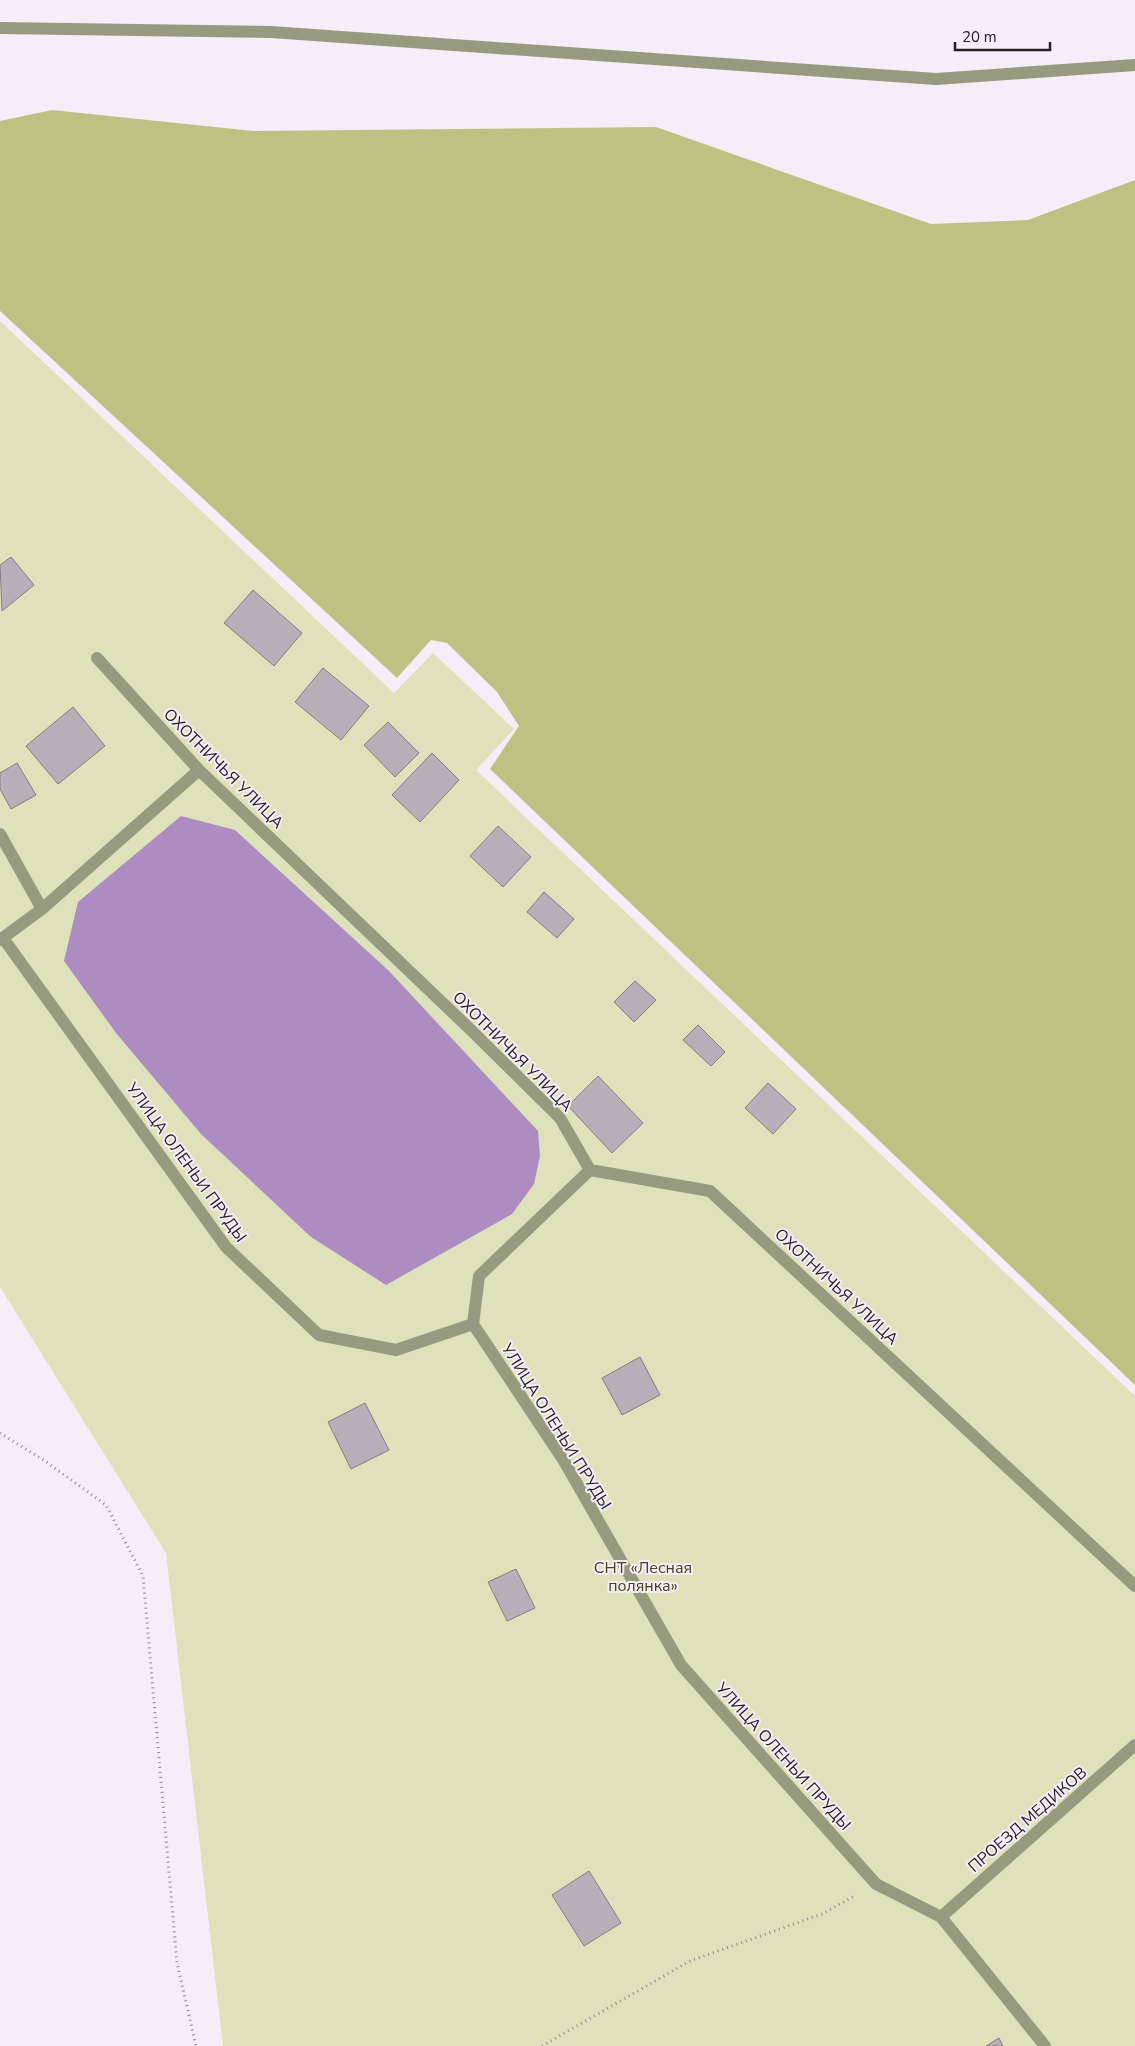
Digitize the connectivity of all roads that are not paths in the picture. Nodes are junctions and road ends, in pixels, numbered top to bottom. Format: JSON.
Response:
{"nodes":[{"id":1,"x":0,"y":28,"type":"edge"},
{"id":2,"x":1135,"y":65,"type":"edge"},
{"id":3,"x":97,"y":658,"type":"dead end"},
{"id":4,"x":200,"y":770,"type":"junction"},
{"id":5,"x":0,"y":834,"type":"edge"},
{"id":6,"x":42,"y":909,"type":"junction"},
{"id":7,"x":2,"y":939,"type":"edge"},
{"id":8,"x":590,"y":1170,"type":"junction"},
{"id":9,"x":473,"y":1324,"type":"junction"},
{"id":10,"x":1135,"y":1586,"type":"edge"},
{"id":11,"x":1135,"y":1746,"type":"edge"},
{"id":12,"x":941,"y":1917,"type":"junction"},
{"id":13,"x":1044,"y":2046,"type":"edge"}],
"edges":[{"from":1,"to":2,"type":"street"},
{"from":3,"to":4,"type":"street","name":"ОХОТНИЧЬЯ УЛИЦА"},
{"from":4,"to":6,"type":"street"},
{"from":4,"to":8,"type":"street","name":"ОХОТНИЧЬЯ УЛИЦА"},
{"from":5,"to":6,"type":"street"},
{"from":6,"to":7,"type":"street"},
{"from":7,"to":9,"type":"street","name":"УЛИЦА ОЛЕНЬИ ПРУДЫ"},
{"from":8,"to":9,"type":"street"},
{"from":8,"to":10,"type":"street","name":"ОХОТНИЧЬЯ УЛИЦА"},
{"from":9,"to":12,"type":"street","name":"УЛИЦА ОЛЕНЬИ ПРУДЫ"},
{"from":11,"to":12,"type":"street","name":"ПРОЕЗД МЕДИКОВ"},
{"from":12,"to":13,"type":"street","name":"УЛИЦА ОЛЕНЬИ ПРУДЫ"}]}
